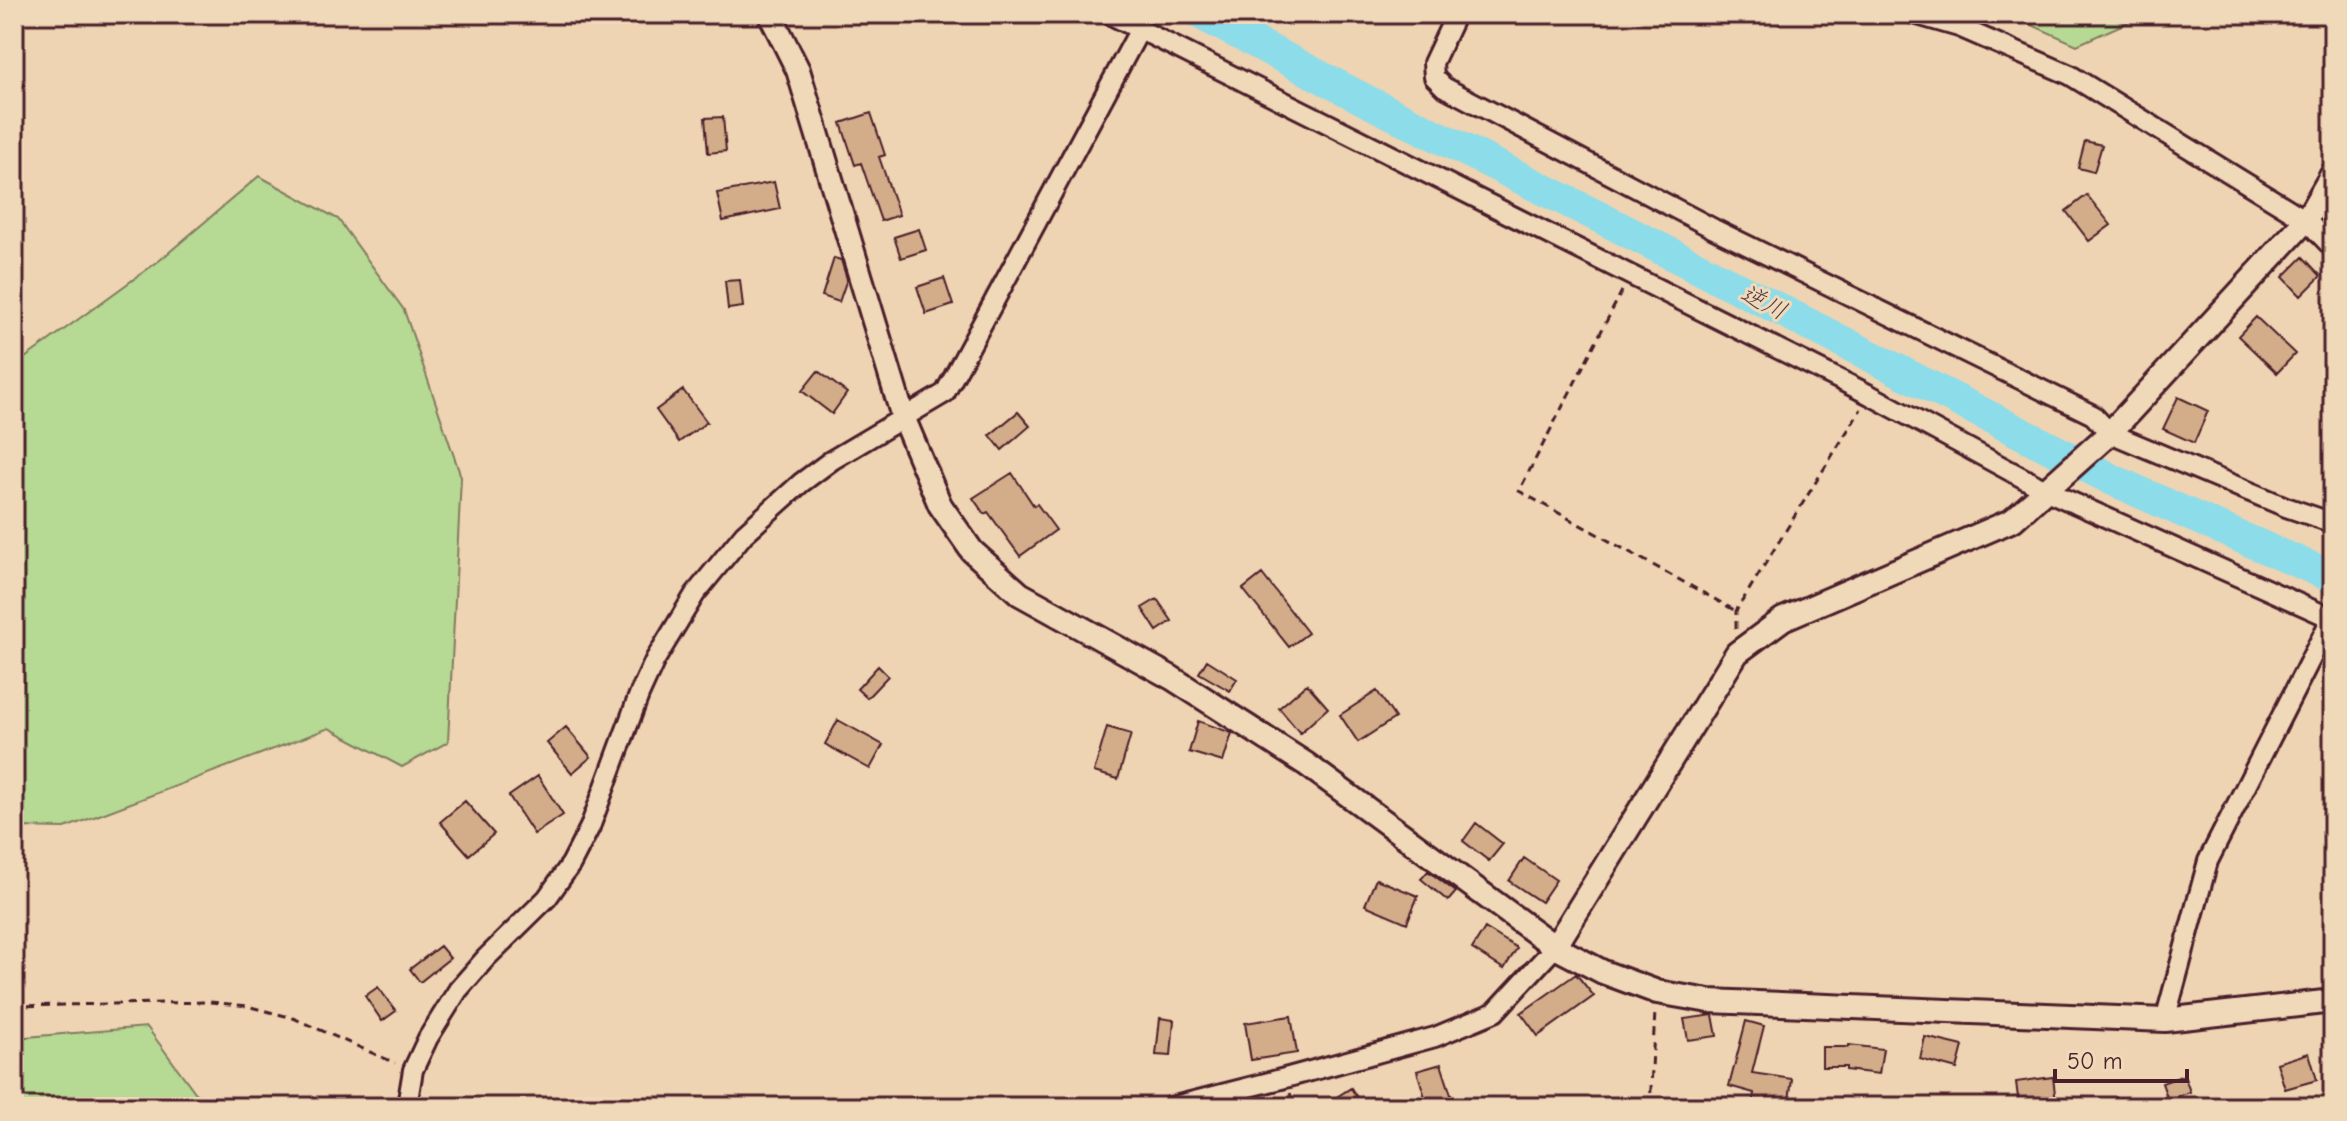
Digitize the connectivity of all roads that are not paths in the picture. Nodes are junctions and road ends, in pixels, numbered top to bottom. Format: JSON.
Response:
{"nodes":[{"id":1,"x":770,"y":14,"type":"edge"},
{"id":2,"x":1109,"y":14,"type":"edge"},
{"id":3,"x":1456,"y":14,"type":"edge"},
{"id":4,"x":1914,"y":14,"type":"edge"},
{"id":5,"x":1140,"y":29,"type":"junction"},
{"id":6,"x":2333,"y":173,"type":"edge"},
{"id":7,"x":2306,"y":220,"type":"junction"},
{"id":8,"x":2333,"y":248,"type":"edge"},
{"id":9,"x":903,"y":417,"type":"junction"},
{"id":10,"x":2110,"y":433,"type":"junction"},
{"id":11,"x":2047,"y":491,"type":"junction"},
{"id":12,"x":2333,"y":523,"type":"edge"},
{"id":13,"x":2332,"y":619,"type":"edge"},
{"id":14,"x":1555,"y":947,"type":"junction"},
{"id":15,"x":2333,"y":1001,"type":"edge"},
{"id":16,"x":2165,"y":1020,"type":"junction"},
{"id":17,"x":410,"y":1107,"type":"edge"},
{"id":18,"x":1171,"y":1107,"type":"edge"}],
"edges":[{"from":1,"to":9,"type":"street"},
{"from":2,"to":5,"type":"street"},
{"from":3,"to":10,"type":"street"},
{"from":4,"to":7,"type":"street"},
{"from":5,"to":9,"type":"street"},
{"from":5,"to":11,"type":"street"},
{"from":6,"to":7,"type":"street"},
{"from":7,"to":8,"type":"street"},
{"from":7,"to":10,"type":"street"},
{"from":9,"to":14,"type":"street"},
{"from":9,"to":17,"type":"street"},
{"from":10,"to":11,"type":"street"},
{"from":10,"to":12,"type":"street"},
{"from":11,"to":13,"type":"street"},
{"from":11,"to":14,"type":"street"},
{"from":13,"to":16,"type":"street"},
{"from":14,"to":16,"type":"street"},
{"from":14,"to":18,"type":"street"},
{"from":15,"to":16,"type":"street"}]}
